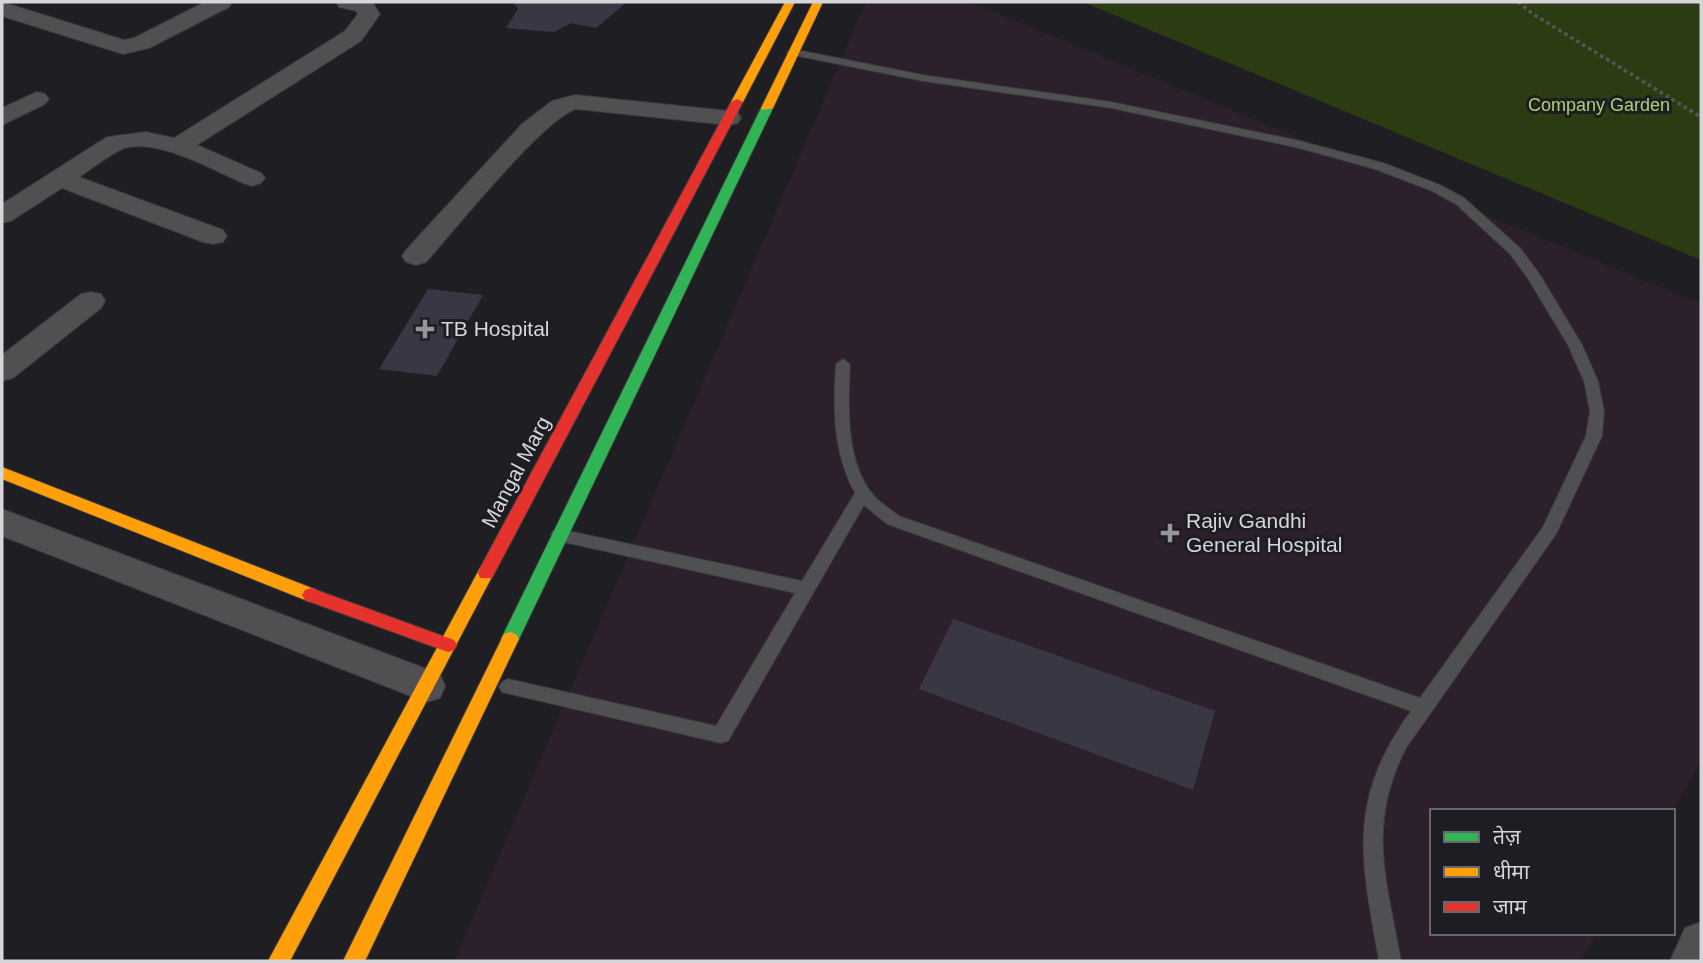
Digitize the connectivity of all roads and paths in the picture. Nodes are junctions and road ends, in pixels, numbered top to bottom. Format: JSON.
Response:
{"nodes":[{"id":1,"x":220,"y":2,"type":"edge"},
{"id":2,"x":347,"y":2,"type":"edge"},
{"id":3,"x":790,"y":2,"type":"edge"},
{"id":4,"x":818,"y":2,"type":"edge"},
{"id":5,"x":1518,"y":2,"type":"edge"},
{"id":6,"x":2,"y":9,"type":"edge"},
{"id":7,"x":792,"y":52,"type":"junction"},
{"id":8,"x":37,"y":99,"type":"dead end"},
{"id":9,"x":1701,"y":117,"type":"edge"},
{"id":10,"x":2,"y":118,"type":"edge"},
{"id":11,"x":729,"y":118,"type":"junction"},
{"id":12,"x":178,"y":146,"type":"junction"},
{"id":13,"x":252,"y":177,"type":"dead end"},
{"id":14,"x":59,"y":178,"type":"junction"},
{"id":15,"x":9,"y":202,"type":"edge"},
{"id":16,"x":213,"y":236,"type":"dead end"},
{"id":17,"x":416,"y":256,"type":"dead end"},
{"id":18,"x":91,"y":301,"type":"dead end"},
{"id":19,"x":843,"y":364,"type":"dead end"},
{"id":20,"x":2,"y":371,"type":"edge"},
{"id":21,"x":2,"y":473,"type":"edge"},
{"id":22,"x":864,"y":491,"type":"junction"},
{"id":23,"x":2,"y":522,"type":"edge"},
{"id":24,"x":559,"y":535,"type":"junction"},
{"id":25,"x":806,"y":589,"type":"junction"},
{"id":26,"x":448,"y":645,"type":"junction"},
{"id":27,"x":426,"y":686,"type":"junction"},
{"id":28,"x":508,"y":687,"type":"dead end"},
{"id":29,"x":1424,"y":708,"type":"junction"},
{"id":30,"x":1701,"y":944,"type":"edge"},
{"id":31,"x":279,"y":961,"type":"edge"},
{"id":32,"x":354,"y":961,"type":"edge"},
{"id":33,"x":1390,"y":961,"type":"edge"},
{"id":34,"x":1692,"y":961,"type":"edge"}],
"edges":[{"from":1,"to":6,"type":"street"},
{"from":2,"to":12,"type":"street"},
{"from":3,"to":11,"type":"main road","name":"Mangal Marg"},
{"from":4,"to":7,"type":"main road"},
{"from":5,"to":9,"type":"path"},
{"from":7,"to":24,"type":"main road"},
{"from":7,"to":29,"type":"lane"},
{"from":8,"to":10,"type":"street"},
{"from":11,"to":17,"type":"street"},
{"from":11,"to":26,"type":"main road","name":"Mangal Marg"},
{"from":12,"to":13,"type":"street"},
{"from":12,"to":14,"type":"street"},
{"from":14,"to":15,"type":"street"},
{"from":14,"to":16,"type":"street"},
{"from":18,"to":20,"type":"street"},
{"from":19,"to":22,"type":"lane"},
{"from":21,"to":26,"type":"main road"},
{"from":22,"to":25,"type":"lane"},
{"from":22,"to":29,"type":"lane"},
{"from":23,"to":27,"type":"street"},
{"from":24,"to":25,"type":"lane"},
{"from":24,"to":32,"type":"main road"},
{"from":25,"to":28,"type":"lane"},
{"from":26,"to":27,"type":"main road","name":"Mangal Marg"},
{"from":27,"to":31,"type":"main road","name":"Mangal Marg"},
{"from":29,"to":33,"type":"lane"},
{"from":30,"to":34,"type":"street"}]}
